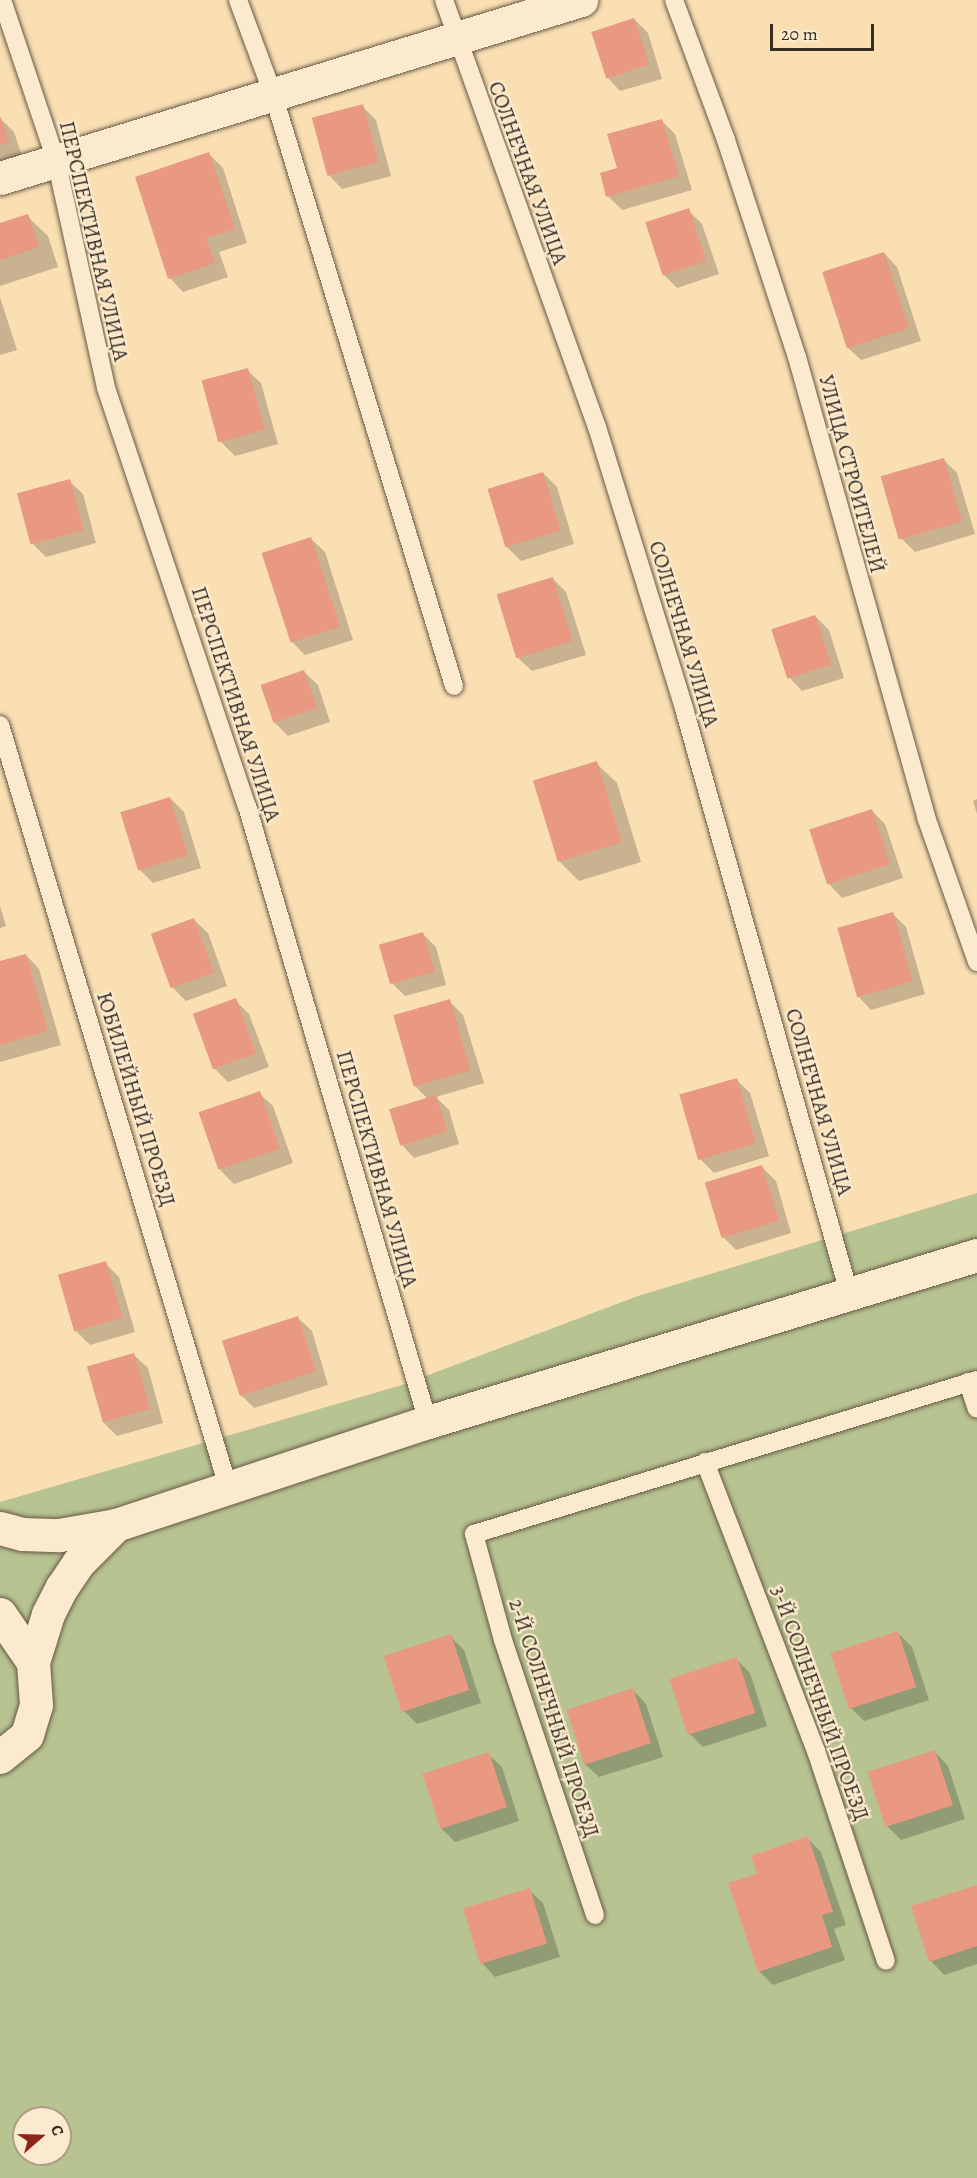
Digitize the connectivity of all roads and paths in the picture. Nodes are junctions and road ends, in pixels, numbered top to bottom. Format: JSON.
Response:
{"nodes":[{"id":1,"x":2,"y":0,"type":"edge"},
{"id":2,"x":238,"y":0,"type":"edge"},
{"id":3,"x":444,"y":0,"type":"edge"},
{"id":4,"x":580,"y":0,"type":"edge"},
{"id":5,"x":674,"y":0,"type":"edge"},
{"id":6,"x":455,"y":39,"type":"junction"},
{"id":7,"x":273,"y":94,"type":"junction"},
{"id":8,"x":56,"y":160,"type":"junction"},
{"id":9,"x":0,"y":178,"type":"edge"},
{"id":10,"x":453,"y":686,"type":"dead end"},
{"id":11,"x":0,"y":725,"type":"edge"},
{"id":12,"x":977,"y":962,"type":"edge"},
{"id":13,"x":977,"y":1255,"type":"edge"},
{"id":14,"x":849,"y":1293,"type":"junction"},
{"id":15,"x":972,"y":1381,"type":"edge"},
{"id":16,"x":977,"y":1409,"type":"edge"},
{"id":17,"x":428,"y":1422,"type":"junction"},
{"id":18,"x":705,"y":1462,"type":"junction"},
{"id":19,"x":228,"y":1486,"type":"junction"},
{"id":20,"x":116,"y":1525,"type":"junction"},
{"id":21,"x":0,"y":1528,"type":"edge"},
{"id":22,"x":0,"y":1614,"type":"edge"},
{"id":23,"x":33,"y":1662,"type":"junction"},
{"id":24,"x":0,"y":1757,"type":"edge"},
{"id":25,"x":595,"y":1915,"type":"dead end"},
{"id":26,"x":886,"y":1961,"type":"dead end"}],
"edges":[{"from":1,"to":8,"type":"lane","name":"ПЕРСПЕКТИВНАЯ УЛИЦА"},
{"from":2,"to":7,"type":"lane"},
{"from":3,"to":6,"type":"lane","name":"СОЛНЕЧНАЯ УЛИЦА"},
{"from":4,"to":6,"type":"main road"},
{"from":5,"to":12,"type":"lane","name":"УЛИЦА СТРОИТЕЛЕЙ"},
{"from":6,"to":7,"type":"main road"},
{"from":6,"to":14,"type":"lane","name":"СОЛНЕЧНАЯ УЛИЦА"},
{"from":7,"to":8,"type":"main road"},
{"from":7,"to":10,"type":"lane"},
{"from":8,"to":9,"type":"main road"},
{"from":8,"to":17,"type":"lane","name":"ПЕРСПЕКТИВНАЯ УЛИЦА"},
{"from":11,"to":19,"type":"lane","name":"ЮБИЛЕЙНЫЙ ПРОЕЗД"},
{"from":13,"to":14,"type":"main road"},
{"from":14,"to":17,"type":"main road"},
{"from":15,"to":16,"type":"lane"},
{"from":15,"to":18,"type":"lane"},
{"from":17,"to":19,"type":"main road"},
{"from":18,"to":25,"type":"lane","name":"2-Й СОЛНЕЧНЫЙ ПРОЕЗД"},
{"from":18,"to":26,"type":"lane","name":"3-Й СОЛНЕЧНЫЙ ПРОЕЗД"},
{"from":19,"to":20,"type":"main road"},
{"from":20,"to":21,"type":"main road"},
{"from":20,"to":23,"type":"main road"},
{"from":22,"to":23,"type":"main road"},
{"from":23,"to":24,"type":"main road"}]}
